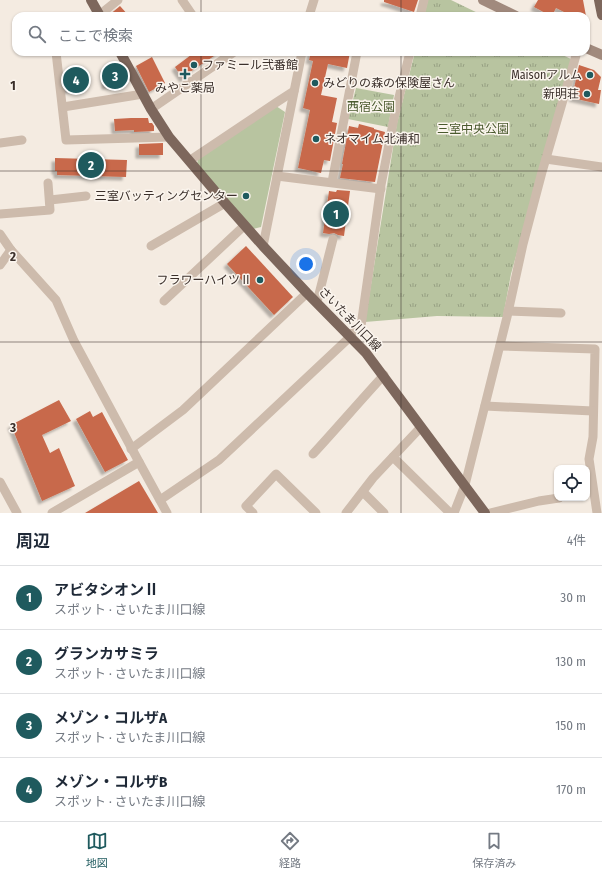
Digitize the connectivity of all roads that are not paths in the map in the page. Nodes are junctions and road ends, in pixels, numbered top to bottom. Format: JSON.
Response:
{"nodes":[{"id":1,"x":91,"y":0,"type":"edge"},
{"id":2,"x":118,"y":0,"type":"edge"},
{"id":3,"x":314,"y":0,"type":"edge"},
{"id":4,"x":424,"y":0,"type":"edge"},
{"id":5,"x":483,"y":0,"type":"edge"},
{"id":6,"x":599,"y":0,"type":"edge"},
{"id":7,"x":185,"y":1,"type":"edge"},
{"id":8,"x":97,"y":12,"type":"edge"},
{"id":9,"x":104,"y":12,"type":"edge"},
{"id":10,"x":191,"y":12,"type":"edge"},
{"id":11,"x":310,"y":12,"type":"edge"},
{"id":12,"x":421,"y":12,"type":"edge"},
{"id":13,"x":508,"y":12,"type":"edge"},
{"id":14,"x":602,"y":16,"type":"edge"},
{"id":15,"x":590,"y":50,"type":"edge"},
{"id":16,"x":602,"y":55,"type":"edge"},
{"id":17,"x":56,"y":56,"type":"edge"},
{"id":18,"x":122,"y":56,"type":"edge"},
{"id":19,"x":219,"y":56,"type":"edge"},
{"id":20,"x":301,"y":56,"type":"edge"},
{"id":21,"x":356,"y":56,"type":"edge"},
{"id":22,"x":409,"y":56,"type":"edge"},
{"id":23,"x":577,"y":56,"type":"edge"},
{"id":24,"x":294,"y":92,"type":"junction"},
{"id":25,"x":143,"y":94,"type":"junction"},
{"id":26,"x":62,"y":107,"type":"junction"},
{"id":27,"x":151,"y":109,"type":"junction"},
{"id":28,"x":169,"y":137,"type":"junction"},
{"id":29,"x":22,"y":140,"type":"dead end"},
{"id":30,"x":0,"y":143,"type":"edge"},
{"id":31,"x":546,"y":159,"type":"junction"},
{"id":32,"x":189,"y":161,"type":"junction"},
{"id":33,"x":602,"y":167,"type":"edge"},
{"id":34,"x":277,"y":176,"type":"junction"},
{"id":35,"x":332,"y":182,"type":"junction"},
{"id":36,"x":48,"y":183,"type":"dead end"},
{"id":37,"x":381,"y":189,"type":"junction"},
{"id":38,"x":86,"y":196,"type":"dead end"},
{"id":39,"x":50,"y":200,"type":"junction"},
{"id":40,"x":225,"y":204,"type":"junction"},
{"id":41,"x":0,"y":214,"type":"edge"},
{"id":42,"x":245,"y":225,"type":"junction"},
{"id":43,"x":0,"y":234,"type":"edge"},
{"id":44,"x":333,"y":239,"type":"dead end"},
{"id":45,"x":151,"y":246,"type":"dead end"},
{"id":46,"x":263,"y":246,"type":"junction"},
{"id":47,"x":11,"y":250,"type":"junction"},
{"id":48,"x":0,"y":265,"type":"edge"},
{"id":49,"x":307,"y":293,"type":"junction"},
{"id":50,"x":164,"y":301,"type":"dead end"},
{"id":51,"x":317,"y":302,"type":"junction"},
{"id":52,"x":508,"y":311,"type":"junction"},
{"id":53,"x":561,"y":313,"type":"dead end"},
{"id":54,"x":350,"y":336,"type":"junction"},
{"id":55,"x":500,"y":346,"type":"junction"},
{"id":56,"x":384,"y":375,"type":"junction"},
{"id":57,"x":485,"y":406,"type":"junction"},
{"id":58,"x":593,"y":411,"type":"junction"},
{"id":59,"x":421,"y":427,"type":"junction"},
{"id":60,"x":131,"y":449,"type":"junction"},
{"id":61,"x":314,"y":454,"type":"dead end"},
{"id":62,"x":393,"y":457,"type":"junction"},
{"id":63,"x":139,"y":462,"type":"junction"},
{"id":64,"x":0,"y":482,"type":"edge"},
{"id":65,"x":465,"y":485,"type":"junction"},
{"id":66,"x":363,"y":492,"type":"junction"},
{"id":67,"x":591,"y":493,"type":"edge"},
{"id":68,"x":554,"y":499,"type":"edge"},
{"id":69,"x":160,"y":500,"type":"junction"},
{"id":70,"x":17,"y":513,"type":"edge"},
{"id":71,"x":52,"y":513,"type":"edge"},
{"id":72,"x":167,"y":513,"type":"edge"},
{"id":73,"x":253,"y":513,"type":"edge"},
{"id":74,"x":316,"y":513,"type":"edge"},
{"id":75,"x":346,"y":513,"type":"edge"},
{"id":76,"x":384,"y":513,"type":"edge"},
{"id":77,"x":450,"y":513,"type":"edge"},
{"id":78,"x":454,"y":513,"type":"edge"},
{"id":79,"x":485,"y":513,"type":"edge"},
{"id":80,"x":490,"y":513,"type":"edge"},
{"id":81,"x":597,"y":513,"type":"edge"}],
"edges":[{"from":1,"to":8,"type":"main road"},
{"from":2,"to":9,"type":"street"},
{"from":3,"to":11,"type":"street"},
{"from":4,"to":12,"type":"street"},
{"from":5,"to":13,"type":"street"},
{"from":6,"to":14,"type":"main road"},
{"from":7,"to":10,"type":"street"},
{"from":15,"to":16,"type":"street"},
{"from":17,"to":26,"type":"street"},
{"from":18,"to":25,"type":"main road","name":"さいたま川口線"},
{"from":19,"to":27,"type":"street"},
{"from":20,"to":24,"type":"street"},
{"from":21,"to":35,"type":"street"},
{"from":22,"to":37,"type":"street"},
{"from":23,"to":31,"type":"street"},
{"from":24,"to":32,"type":"street"},
{"from":24,"to":34,"type":"street"},
{"from":25,"to":26,"type":"street"},
{"from":25,"to":27,"type":"main road","name":"さいたま川口線"},
{"from":26,"to":28,"type":"street"},
{"from":27,"to":28,"type":"main road","name":"さいたま川口線"},
{"from":28,"to":32,"type":"main road","name":"さいたま川口線"},
{"from":29,"to":30,"type":"street"},
{"from":31,"to":33,"type":"street"},
{"from":31,"to":52,"type":"street"},
{"from":32,"to":40,"type":"main road","name":"さいたま川口線"},
{"from":34,"to":35,"type":"street"},
{"from":34,"to":46,"type":"street"},
{"from":35,"to":37,"type":"street"},
{"from":36,"to":39,"type":"street"},
{"from":37,"to":54,"type":"street"},
{"from":38,"to":39,"type":"street"},
{"from":39,"to":41,"type":"street"},
{"from":40,"to":42,"type":"main road","name":"さいたま川口線"},
{"from":40,"to":45,"type":"street"},
{"from":42,"to":46,"type":"main road","name":"さいたま川口線"},
{"from":42,"to":50,"type":"street"},
{"from":43,"to":47,"type":"street"},
{"from":44,"to":51,"type":"street"},
{"from":46,"to":49,"type":"main road","name":"さいたま川口線"},
{"from":47,"to":48,"type":"street"},
{"from":47,"to":60,"type":"street"},
{"from":49,"to":51,"type":"main road","name":"さいたま川口線"},
{"from":49,"to":60,"type":"street"},
{"from":51,"to":54,"type":"main road","name":"さいたま川口線"},
{"from":52,"to":53,"type":"street"},
{"from":52,"to":55,"type":"street"},
{"from":54,"to":56,"type":"main road","name":"さいたま川口線"},
{"from":54,"to":69,"type":"street"},
{"from":55,"to":57,"type":"street"},
{"from":55,"to":58,"type":"street"},
{"from":56,"to":59,"type":"main road","name":"さいたま川口線"},
{"from":56,"to":61,"type":"street"},
{"from":57,"to":58,"type":"street"},
{"from":57,"to":65,"type":"street"},
{"from":58,"to":67,"type":"street"},
{"from":59,"to":62,"type":"street"},
{"from":59,"to":65,"type":"main road","name":"さいたま川口線"},
{"from":60,"to":63,"type":"street"},
{"from":62,"to":66,"type":"street"},
{"from":62,"to":77,"type":"street"},
{"from":63,"to":69,"type":"street"},
{"from":63,"to":71,"type":"street"},
{"from":64,"to":70,"type":"street"},
{"from":65,"to":78,"type":"street"},
{"from":65,"to":79,"type":"main road","name":"さいたま川口線"},
{"from":66,"to":75,"type":"street"},
{"from":66,"to":76,"type":"street"},
{"from":67,"to":81,"type":"street"},
{"from":68,"to":80,"type":"street"},
{"from":69,"to":72,"type":"street"},
{"from":73,"to":74,"type":"street"}]}
